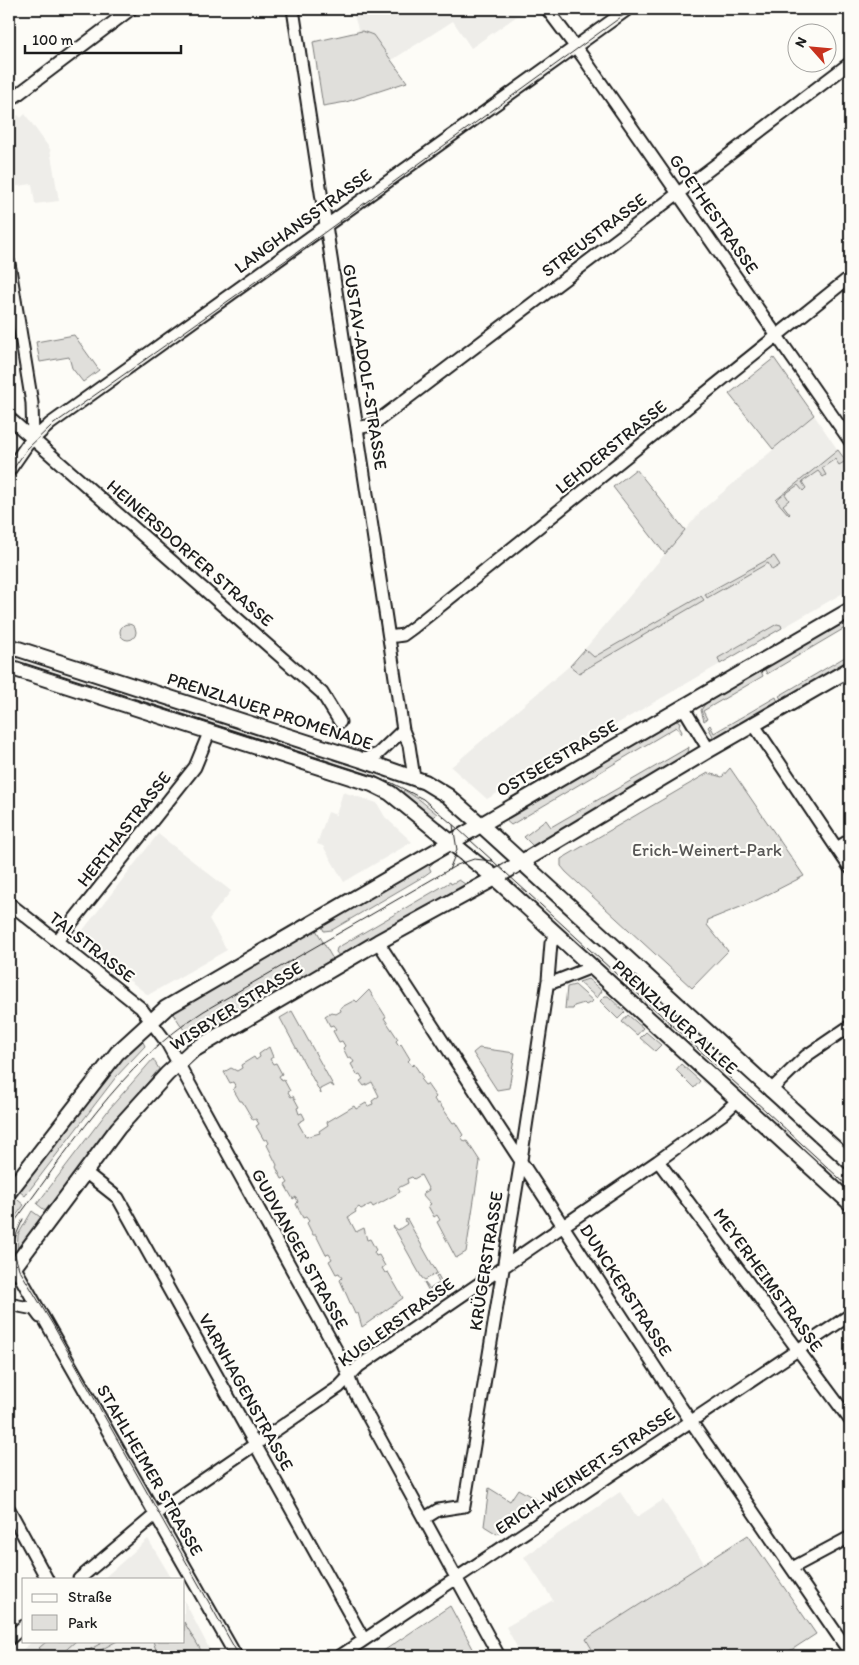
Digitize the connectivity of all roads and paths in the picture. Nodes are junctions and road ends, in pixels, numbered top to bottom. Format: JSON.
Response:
{"nodes":[{"id":1,"x":131,"y":9,"type":"edge"},
{"id":2,"x":293,"y":9,"type":"edge"},
{"id":3,"x":547,"y":9,"type":"edge"},
{"id":4,"x":628,"y":9,"type":"edge"},
{"id":5,"x":575,"y":47,"type":"junction"},
{"id":6,"x":850,"y":63,"type":"edge"},
{"id":7,"x":9,"y":101,"type":"edge"},
{"id":8,"x":678,"y":194,"type":"junction"},
{"id":9,"x":325,"y":226,"type":"junction"},
{"id":10,"x":9,"y":263,"type":"edge"},
{"id":11,"x":850,"y":277,"type":"edge"},
{"id":12,"x":777,"y":336,"type":"junction"},
{"id":13,"x":9,"y":418,"type":"edge"},
{"id":14,"x":357,"y":428,"type":"junction"},
{"id":15,"x":33,"y":439,"type":"junction"},
{"id":16,"x":850,"y":441,"type":"edge"},
{"id":17,"x":9,"y":471,"type":"edge"},
{"id":18,"x":850,"y":610,"type":"edge"},
{"id":19,"x":389,"y":637,"type":"junction"},
{"id":20,"x":9,"y":646,"type":"edge"},
{"id":21,"x":9,"y":667,"type":"edge"},
{"id":22,"x":850,"y":669,"type":"edge"},
{"id":23,"x":683,"y":707,"type":"junction"},
{"id":24,"x":340,"y":722,"type":"dead end"},
{"id":25,"x":754,"y":725,"type":"junction"},
{"id":26,"x":403,"y":730,"type":"junction"},
{"id":27,"x":209,"y":733,"type":"junction"},
{"id":28,"x":709,"y":750,"type":"junction"},
{"id":29,"x":362,"y":760,"type":"junction"},
{"id":30,"x":414,"y":778,"type":"junction"},
{"id":31,"x":480,"y":824,"type":"junction"},
{"id":32,"x":850,"y":840,"type":"edge"},
{"id":33,"x":451,"y":842,"type":"junction"},
{"id":34,"x":502,"y":844,"type":"joint"},
{"id":35,"x":837,"y":848,"type":"junction"},
{"id":36,"x":522,"y":862,"type":"junction"},
{"id":37,"x":850,"y":868,"type":"edge"},
{"id":38,"x":495,"y":878,"type":"junction"},
{"id":39,"x":9,"y":903,"type":"edge"},
{"id":40,"x":558,"y":936,"type":"junction"},
{"id":41,"x":57,"y":941,"type":"junction"},
{"id":42,"x":378,"y":942,"type":"junction"},
{"id":43,"x":592,"y":967,"type":"junction"},
{"id":44,"x":548,"y":980,"type":"junction"},
{"id":45,"x":151,"y":1020,"type":"junction"},
{"id":46,"x":850,"y":1026,"type":"edge"},
{"id":47,"x":177,"y":1063,"type":"junction"},
{"id":48,"x":770,"y":1090,"type":"junction"},
{"id":49,"x":738,"y":1100,"type":"junction"},
{"id":50,"x":521,"y":1160,"type":"junction"},
{"id":51,"x":658,"y":1161,"type":"junction"},
{"id":52,"x":850,"y":1162,"type":"edge"},
{"id":53,"x":85,"y":1172,"type":"junction"},
{"id":54,"x":9,"y":1192,"type":"edge"},
{"id":55,"x":850,"y":1203,"type":"edge"},
{"id":56,"x":564,"y":1226,"type":"junction"},
{"id":57,"x":502,"y":1268,"type":"junction"},
{"id":58,"x":12,"y":1270,"type":"edge"},
{"id":59,"x":9,"y":1304,"type":"edge"},
{"id":60,"x":850,"y":1315,"type":"edge"},
{"id":61,"x":48,"y":1327,"type":"junction"},
{"id":62,"x":798,"y":1350,"type":"junction"},
{"id":63,"x":348,"y":1376,"type":"junction"},
{"id":64,"x":850,"y":1420,"type":"edge"},
{"id":65,"x":691,"y":1421,"type":"junction"},
{"id":66,"x":254,"y":1444,"type":"junction"},
{"id":67,"x":9,"y":1509,"type":"edge"},
{"id":68,"x":155,"y":1514,"type":"junction"},
{"id":69,"x":425,"y":1518,"type":"junction"},
{"id":70,"x":850,"y":1537,"type":"edge"},
{"id":71,"x":792,"y":1568,"type":"junction"},
{"id":72,"x":47,"y":1578,"type":"edge"},
{"id":73,"x":80,"y":1578,"type":"edge"},
{"id":74,"x":458,"y":1578,"type":"junction"},
{"id":75,"x":22,"y":1628,"type":"edge"},
{"id":76,"x":9,"y":1639,"type":"edge"},
{"id":77,"x":364,"y":1640,"type":"junction"},
{"id":78,"x":850,"y":1653,"type":"edge"},
{"id":79,"x":236,"y":1656,"type":"edge"},
{"id":80,"x":340,"y":1656,"type":"edge"},
{"id":81,"x":499,"y":1656,"type":"edge"}],
"edges":[{"from":1,"to":7,"type":"street"},
{"from":2,"to":9,"type":"street","name":"GUSTAV-ADOLF-STRASSE"},
{"from":3,"to":5,"type":"street","name":"GOETHESTRASSE"},
{"from":4,"to":5,"type":"street","name":"LANGHANSSTRASSE"},
{"from":5,"to":8,"type":"street","name":"GOETHESTRASSE"},
{"from":5,"to":9,"type":"street","name":"LANGHANSSTRASSE"},
{"from":6,"to":8,"type":"street","name":"STREUSTRASSE"},
{"from":8,"to":12,"type":"street","name":"GOETHESTRASSE"},
{"from":8,"to":14,"type":"street","name":"STREUSTRASSE"},
{"from":9,"to":14,"type":"street","name":"GUSTAV-ADOLF-STRASSE"},
{"from":9,"to":15,"type":"street","name":"LANGHANSSTRASSE"},
{"from":10,"to":15,"type":"street"},
{"from":11,"to":12,"type":"street","name":"LEHDERSTRASSE"},
{"from":12,"to":16,"type":"street","name":"GOETHESTRASSE"},
{"from":12,"to":19,"type":"street","name":"LEHDERSTRASSE"},
{"from":13,"to":15,"type":"street","name":"HEINERSDORFER STRASSE"},
{"from":14,"to":19,"type":"street","name":"GUSTAV-ADOLF-STRASSE"},
{"from":15,"to":17,"type":"street","name":"LANGHANSSTRASSE"},
{"from":15,"to":24,"type":"street","name":"HEINERSDORFER STRASSE"},
{"from":18,"to":23,"type":"main road","name":"OSTSEESTRASSE"},
{"from":19,"to":26,"type":"street","name":"GUSTAV-ADOLF-STRASSE"},
{"from":20,"to":29,"type":"main road","name":"PRENZLAUER PROMENADE"},
{"from":21,"to":27,"type":"main road"},
{"from":22,"to":25,"type":"main road"},
{"from":23,"to":28,"type":"street"},
{"from":23,"to":31,"type":"main road","name":"OSTSEESTRASSE"},
{"from":25,"to":28,"type":"main road"},
{"from":25,"to":35,"type":"street"},
{"from":26,"to":29,"type":"street"},
{"from":26,"to":30,"type":"street","name":"GUSTAV-ADOLF-STRASSE"},
{"from":27,"to":33,"type":"main road"},
{"from":27,"to":41,"type":"street","name":"HERTHASTRASSE"},
{"from":28,"to":36,"type":"main road"},
{"from":29,"to":30,"type":"main road","name":"PRENZLAUER PROMENADE"},
{"from":30,"to":31,"type":"main road","name":"PRENZLAUER PROMENADE"},
{"from":31,"to":33,"type":"main road","name":"OSTSEESTRASSE"},
{"from":31,"to":34,"type":"main road","name":"PRENZLAUER PROMENADE"},
{"from":32,"to":35,"type":"street"},
{"from":33,"to":38,"type":"main road","name":"PRENZLAUER ALLEE"},
{"from":33,"to":45,"type":"main road","name":"WISBYER STRASSE"},
{"from":34,"to":36,"type":"main road","name":"PRENZLAUER ALLEE"},
{"from":35,"to":37,"type":"street"},
{"from":36,"to":38,"type":"main road","name":"WISBYER STRASSE"},
{"from":36,"to":48,"type":"main road","name":"PRENZLAUER ALLEE"},
{"from":38,"to":40,"type":"main road","name":"PRENZLAUER ALLEE"},
{"from":38,"to":42,"type":"main road","name":"WISBYER STRASSE"},
{"from":39,"to":41,"type":"street","name":"TALSTRASSE"},
{"from":40,"to":43,"type":"main road","name":"PRENZLAUER ALLEE"},
{"from":40,"to":44,"type":"street","name":"KRÜGERSTRASSE"},
{"from":41,"to":45,"type":"street","name":"TALSTRASSE"},
{"from":42,"to":47,"type":"main road","name":"WISBYER STRASSE"},
{"from":42,"to":50,"type":"street","name":"DUNCKERSTRASSE"},
{"from":43,"to":44,"type":"street"},
{"from":43,"to":49,"type":"main road","name":"PRENZLAUER ALLEE"},
{"from":44,"to":50,"type":"street","name":"KRÜGERSTRASSE"},
{"from":45,"to":47,"type":"street","name":"GUDVANGER STRASSE"},
{"from":45,"to":54,"type":"main road","name":"WISBYER STRASSE"},
{"from":46,"to":48,"type":"street"},
{"from":47,"to":53,"type":"main road","name":"WISBYER STRASSE"},
{"from":47,"to":63,"type":"street","name":"GUDVANGER STRASSE"},
{"from":48,"to":52,"type":"main road","name":"PRENZLAUER ALLEE"},
{"from":49,"to":51,"type":"street","name":"KUGLERSTRASSE"},
{"from":49,"to":55,"type":"main road","name":"PRENZLAUER ALLEE"},
{"from":50,"to":56,"type":"street","name":"DUNCKERSTRASSE"},
{"from":50,"to":57,"type":"street","name":"KRÜGERSTRASSE"},
{"from":51,"to":56,"type":"street","name":"KUGLERSTRASSE"},
{"from":51,"to":62,"type":"street","name":"MEYERHEIMSTRASSE"},
{"from":53,"to":58,"type":"main road","name":"WISBYER STRASSE"},
{"from":53,"to":66,"type":"street","name":"VARNHAGENSTRASSE"},
{"from":56,"to":57,"type":"street","name":"KUGLERSTRASSE"},
{"from":56,"to":65,"type":"street","name":"DUNCKERSTRASSE"},
{"from":57,"to":63,"type":"street","name":"KUGLERSTRASSE"},
{"from":57,"to":69,"type":"street","name":"KRÜGERSTRASSE"},
{"from":58,"to":61,"type":"street","name":"STAHLHEIMER STRASSE"},
{"from":59,"to":61,"type":"street","name":"STAHLHEIMER STRASSE"},
{"from":60,"to":62,"type":"street","name":"ERICH-WEINERT-STRASSE"},
{"from":61,"to":68,"type":"street","name":"STAHLHEIMER STRASSE"},
{"from":62,"to":64,"type":"street","name":"MEYERHEIMSTRASSE"},
{"from":62,"to":65,"type":"street","name":"ERICH-WEINERT-STRASSE"},
{"from":63,"to":66,"type":"street","name":"KUGLERSTRASSE"},
{"from":63,"to":69,"type":"street","name":"GUDVANGER STRASSE"},
{"from":65,"to":71,"type":"street","name":"DUNCKERSTRASSE"},
{"from":65,"to":74,"type":"street","name":"ERICH-WEINERT-STRASSE"},
{"from":66,"to":68,"type":"street","name":"KUGLERSTRASSE"},
{"from":66,"to":77,"type":"street","name":"VARNHAGENSTRASSE"},
{"from":67,"to":72,"type":"street"},
{"from":68,"to":73,"type":"street","name":"KUGLERSTRASSE"},
{"from":68,"to":79,"type":"street","name":"STAHLHEIMER STRASSE"},
{"from":69,"to":74,"type":"street","name":"GUDVANGER STRASSE"},
{"from":70,"to":71,"type":"street"},
{"from":71,"to":78,"type":"street","name":"DUNCKERSTRASSE"},
{"from":74,"to":77,"type":"street","name":"ERICH-WEINERT-STRASSE"},
{"from":74,"to":81,"type":"street","name":"GUDVANGER STRASSE"},
{"from":75,"to":76,"type":"street"},
{"from":77,"to":80,"type":"street","name":"ERICH-WEINERT-STRASSE"}]}
